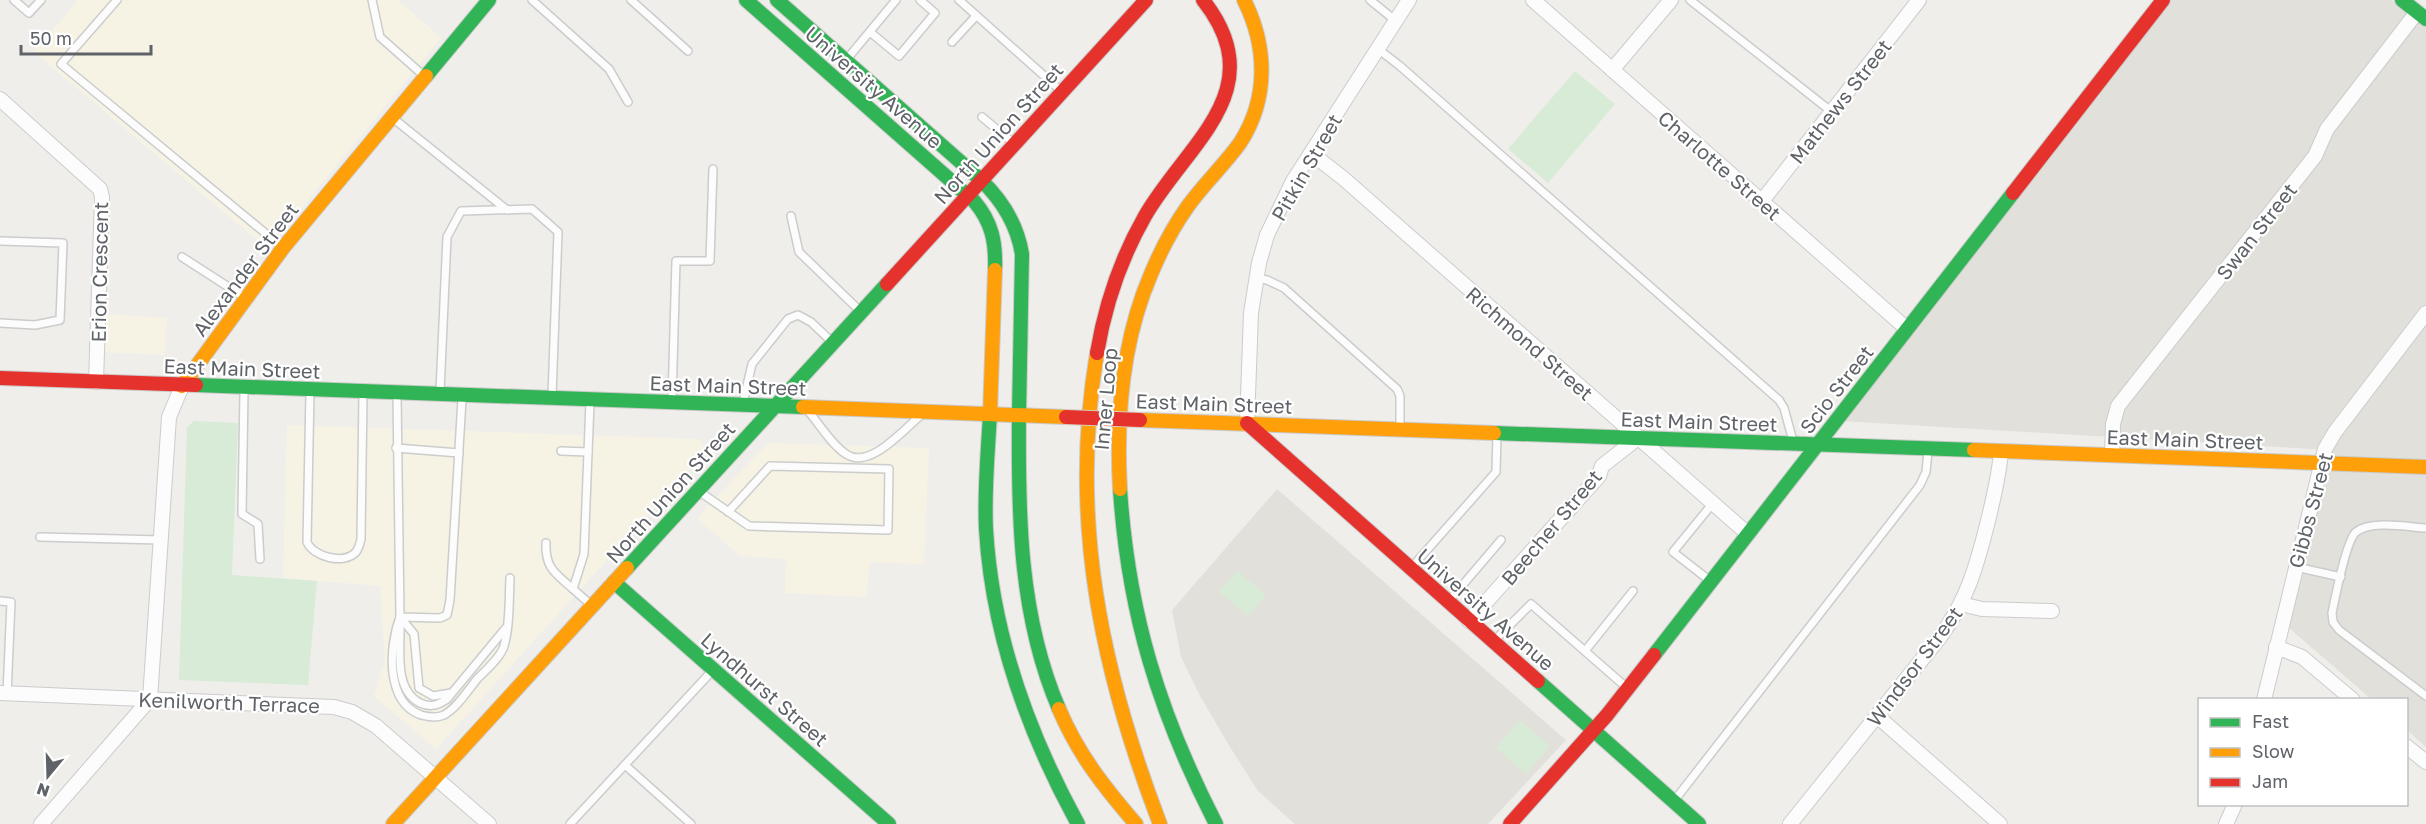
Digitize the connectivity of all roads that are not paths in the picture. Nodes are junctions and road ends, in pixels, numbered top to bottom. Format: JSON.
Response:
{"nodes":[{"id":1,"x":14,"y":0,"type":"edge"},
{"id":2,"x":41,"y":0,"type":"edge"},
{"id":3,"x":117,"y":0,"type":"edge"},
{"id":4,"x":372,"y":0,"type":"edge"},
{"id":5,"x":489,"y":0,"type":"edge"},
{"id":6,"x":532,"y":0,"type":"edge"},
{"id":7,"x":631,"y":0,"type":"edge"},
{"id":8,"x":746,"y":0,"type":"edge"},
{"id":9,"x":777,"y":0,"type":"edge"},
{"id":10,"x":896,"y":0,"type":"edge"},
{"id":11,"x":920,"y":0,"type":"edge"},
{"id":12,"x":959,"y":0,"type":"edge"},
{"id":13,"x":1145,"y":0,"type":"edge"},
{"id":14,"x":1203,"y":0,"type":"edge"},
{"id":15,"x":1244,"y":0,"type":"edge"},
{"id":16,"x":1370,"y":0,"type":"edge"},
{"id":17,"x":1409,"y":0,"type":"edge"},
{"id":18,"x":1533,"y":0,"type":"edge"},
{"id":19,"x":1671,"y":0,"type":"edge"},
{"id":20,"x":1690,"y":0,"type":"edge"},
{"id":21,"x":1919,"y":0,"type":"edge"},
{"id":22,"x":2163,"y":0,"type":"edge"},
{"id":23,"x":2402,"y":0,"type":"edge"},
{"id":24,"x":2421,"y":15,"type":"edge"},
{"id":25,"x":976,"y":16,"type":"junction"},
{"id":26,"x":1396,"y":21,"type":"junction"},
{"id":27,"x":870,"y":32,"type":"junction"},
{"id":28,"x":952,"y":42,"type":"dead end"},
{"id":29,"x":1378,"y":49,"type":"junction"},
{"id":30,"x":688,"y":51,"type":"dead end"},
{"id":31,"x":846,"y":61,"type":"junction"},
{"id":32,"x":1612,"y":70,"type":"junction"},
{"id":33,"x":425,"y":77,"type":"junction"},
{"id":34,"x":1062,"y":91,"type":"junction"},
{"id":35,"x":0,"y":99,"type":"edge"},
{"id":36,"x":628,"y":102,"type":"dead end"},
{"id":37,"x":1832,"y":112,"type":"junction"},
{"id":38,"x":392,"y":117,"type":"junction"},
{"id":39,"x":982,"y":117,"type":"dead end"},
{"id":40,"x":1014,"y":144,"type":"junction"},
{"id":41,"x":1312,"y":154,"type":"junction"},
{"id":42,"x":712,"y":169,"type":"dead end"},
{"id":43,"x":981,"y":180,"type":"junction"},
{"id":44,"x":968,"y":195,"type":"junction"},
{"id":45,"x":1761,"y":201,"type":"junction"},
{"id":46,"x":507,"y":210,"type":"junction"},
{"id":47,"x":791,"y":216,"type":"dead end"},
{"id":48,"x":0,"y":241,"type":"edge"},
{"id":49,"x":283,"y":248,"type":"junction"},
{"id":50,"x":182,"y":257,"type":"dead end"},
{"id":51,"x":1256,"y":278,"type":"junction"},
{"id":52,"x":246,"y":298,"type":"junction"},
{"id":53,"x":861,"y":311,"type":"junction"},
{"id":54,"x":2426,"y":314,"type":"edge"},
{"id":55,"x":0,"y":323,"type":"edge"},
{"id":56,"x":1907,"y":329,"type":"junction"},
{"id":57,"x":832,"y":343,"type":"junction"},
{"id":58,"x":0,"y":378,"type":"edge"},
{"id":59,"x":96,"y":382,"type":"junction"},
{"id":60,"x":182,"y":386,"type":"junction"},
{"id":61,"x":244,"y":388,"type":"junction"},
{"id":62,"x":310,"y":390,"type":"junction"},
{"id":63,"x":363,"y":392,"type":"junction"},
{"id":64,"x":397,"y":393,"type":"junction"},
{"id":65,"x":440,"y":394,"type":"junction"},
{"id":66,"x":462,"y":395,"type":"junction"},
{"id":67,"x":551,"y":399,"type":"junction"},
{"id":68,"x":590,"y":400,"type":"junction"},
{"id":69,"x":672,"y":403,"type":"junction"},
{"id":70,"x":743,"y":406,"type":"junction"},
{"id":71,"x":774,"y":407,"type":"junction"},
{"id":72,"x":805,"y":408,"type":"junction"},
{"id":73,"x":925,"y":412,"type":"junction"},
{"id":74,"x":990,"y":414,"type":"junction"},
{"id":75,"x":1018,"y":415,"type":"junction"},
{"id":76,"x":1247,"y":423,"type":"junction"},
{"id":77,"x":1400,"y":429,"type":"junction"},
{"id":78,"x":1498,"y":433,"type":"junction"},
{"id":79,"x":1638,"y":438,"type":"junction"},
{"id":80,"x":1794,"y":444,"type":"junction"},
{"id":81,"x":1818,"y":445,"type":"junction"},
{"id":82,"x":396,"y":448,"type":"junction"},
{"id":83,"x":1928,"y":449,"type":"junction"},
{"id":84,"x":561,"y":451,"type":"dead end"},
{"id":85,"x":588,"y":452,"type":"junction"},
{"id":86,"x":2001,"y":452,"type":"junction"},
{"id":87,"x":459,"y":453,"type":"junction"},
{"id":88,"x":2112,"y":456,"type":"junction"},
{"id":89,"x":859,"y":458,"type":"junction"},
{"id":90,"x":2320,"y":463,"type":"junction"},
{"id":91,"x":2426,"y":467,"type":"edge"},
{"id":92,"x":859,"y":468,"type":"junction"},
{"id":93,"x":698,"y":490,"type":"junction"},
{"id":94,"x":1713,"y":503,"type":"junction"},
{"id":95,"x":728,"y":512,"type":"junction"},
{"id":96,"x":2426,"y":528,"type":"edge"},
{"id":97,"x":1748,"y":534,"type":"junction"},
{"id":98,"x":40,"y":537,"type":"dead end"},
{"id":99,"x":161,"y":540,"type":"junction"},
{"id":100,"x":1501,"y":540,"type":"dead end"},
{"id":101,"x":546,"y":543,"type":"dead end"},
{"id":102,"x":260,"y":559,"type":"dead end"},
{"id":103,"x":2295,"y":567,"type":"junction"},
{"id":104,"x":1411,"y":569,"type":"junction"},
{"id":105,"x":2341,"y":577,"type":"junction"},
{"id":106,"x":510,"y":578,"type":"dead end"},
{"id":107,"x":615,"y":582,"type":"junction"},
{"id":108,"x":1711,"y":582,"type":"junction"},
{"id":109,"x":573,"y":589,"type":"junction"},
{"id":110,"x":1633,"y":591,"type":"dead end"},
{"id":111,"x":0,"y":601,"type":"edge"},
{"id":112,"x":1448,"y":603,"type":"junction"},
{"id":113,"x":1961,"y":604,"type":"junction"},
{"id":114,"x":592,"y":606,"type":"junction"},
{"id":115,"x":2052,"y":610,"type":"dead end"},
{"id":116,"x":400,"y":617,"type":"junction"},
{"id":117,"x":1469,"y":621,"type":"junction"},
{"id":118,"x":506,"y":627,"type":"junction"},
{"id":119,"x":1493,"y":642,"type":"junction"},
{"id":120,"x":2276,"y":647,"type":"junction"},
{"id":121,"x":1585,"y":651,"type":"junction"},
{"id":122,"x":714,"y":670,"type":"junction"},
{"id":123,"x":1628,"y":689,"type":"junction"},
{"id":124,"x":452,"y":693,"type":"junction"},
{"id":125,"x":4,"y":694,"type":"edge"},
{"id":126,"x":2426,"y":696,"type":"edge"},
{"id":127,"x":2264,"y":698,"type":"edge"},
{"id":128,"x":2352,"y":698,"type":"edge"},
{"id":129,"x":150,"y":699,"type":"junction"},
{"id":130,"x":1877,"y":716,"type":"junction"},
{"id":131,"x":1594,"y":731,"type":"junction"},
{"id":132,"x":2408,"y":748,"type":"edge"},
{"id":133,"x":2426,"y":762,"type":"edge"},
{"id":134,"x":625,"y":765,"type":"junction"},
{"id":135,"x":435,"y":777,"type":"junction"},
{"id":136,"x":1674,"y":802,"type":"junction"},
{"id":137,"x":2234,"y":806,"type":"edge"},
{"id":138,"x":41,"y":824,"type":"edge"},
{"id":139,"x":393,"y":824,"type":"edge"},
{"id":140,"x":489,"y":824,"type":"edge"},
{"id":141,"x":570,"y":824,"type":"edge"},
{"id":142,"x":691,"y":824,"type":"edge"},
{"id":143,"x":889,"y":824,"type":"edge"},
{"id":144,"x":1078,"y":824,"type":"edge"},
{"id":145,"x":1136,"y":824,"type":"edge"},
{"id":146,"x":1160,"y":824,"type":"edge"},
{"id":147,"x":1216,"y":824,"type":"edge"},
{"id":148,"x":1510,"y":824,"type":"edge"},
{"id":149,"x":1699,"y":824,"type":"edge"},
{"id":150,"x":1790,"y":824,"type":"edge"},
{"id":151,"x":2000,"y":824,"type":"edge"},
{"id":152,"x":2226,"y":824,"type":"edge"}],
"edges":[{"from":1,"to":2,"type":"lane"},
{"from":3,"to":49,"type":"lane"},
{"from":4,"to":33,"type":"lane"},
{"from":5,"to":33,"type":"main road","name":"Alexander Street"},
{"from":6,"to":36,"type":"lane"},
{"from":7,"to":30,"type":"lane"},
{"from":8,"to":44,"type":"main road","name":"University Avenue"},
{"from":9,"to":31,"type":"main road","name":"University Avenue"},
{"from":10,"to":27,"type":"lane"},
{"from":11,"to":27,"type":"lane"},
{"from":12,"to":25,"type":"lane"},
{"from":13,"to":34,"type":"main road","name":"North Union Street"},
{"from":14,"to":146,"type":"main road","name":"Inner Loop"},
{"from":15,"to":147,"type":"main road","name":"Inner Loop"},
{"from":16,"to":26,"type":"lane"},
{"from":17,"to":26,"type":"street","name":"Pitkin Street"},
{"from":18,"to":32,"type":"street","name":"Charlotte Street"},
{"from":19,"to":32,"type":"street"},
{"from":20,"to":37,"type":"lane"},
{"from":21,"to":37,"type":"street","name":"Mathews Street"},
{"from":22,"to":56,"type":"main road","name":"Scio Street"},
{"from":23,"to":24,"type":"main road"},
{"from":24,"to":88,"type":"street","name":"Swan Street"},
{"from":25,"to":28,"type":"lane"},
{"from":25,"to":34,"type":"lane"},
{"from":26,"to":29,"type":"street","name":"Pitkin Street"},
{"from":27,"to":31,"type":"lane"},
{"from":29,"to":41,"type":"street","name":"Pitkin Street"},
{"from":29,"to":80,"type":"lane"},
{"from":31,"to":43,"type":"main road","name":"University Avenue"},
{"from":32,"to":45,"type":"street","name":"Charlotte Street"},
{"from":33,"to":38,"type":"main road","name":"Alexander Street"},
{"from":34,"to":40,"type":"main road","name":"North Union Street"},
{"from":35,"to":59,"type":"street","name":"Erion Crescent"},
{"from":37,"to":45,"type":"street","name":"Mathews Street"},
{"from":38,"to":46,"type":"lane"},
{"from":38,"to":49,"type":"main road","name":"Alexander Street"},
{"from":39,"to":40,"type":"lane"},
{"from":40,"to":43,"type":"main road","name":"North Union Street"},
{"from":41,"to":51,"type":"street","name":"Pitkin Street"},
{"from":41,"to":79,"type":"street","name":"Richmond Street"},
{"from":42,"to":69,"type":"lane"},
{"from":43,"to":44,"type":"main road","name":"North Union Street"},
{"from":43,"to":75,"type":"main road","name":"University Avenue"},
{"from":44,"to":53,"type":"main road","name":"North Union Street"},
{"from":44,"to":74,"type":"main road","name":"University Avenue"},
{"from":45,"to":56,"type":"street","name":"Charlotte Street"},
{"from":46,"to":65,"type":"lane"},
{"from":46,"to":67,"type":"lane"},
{"from":47,"to":53,"type":"lane"},
{"from":48,"to":55,"type":"lane"},
{"from":49,"to":52,"type":"main road","name":"Alexander Street"},
{"from":50,"to":52,"type":"lane"},
{"from":51,"to":76,"type":"street","name":"Pitkin Street"},
{"from":51,"to":77,"type":"lane"},
{"from":52,"to":60,"type":"main road","name":"Alexander Street"},
{"from":53,"to":57,"type":"main road","name":"North Union Street"},
{"from":54,"to":90,"type":"street","name":"Gibbs Street"},
{"from":56,"to":81,"type":"main road","name":"Scio Street"},
{"from":57,"to":70,"type":"lane"},
{"from":57,"to":71,"type":"main road","name":"North Union Street"},
{"from":58,"to":59,"type":"main road","name":"East Main Street"},
{"from":59,"to":60,"type":"main road","name":"East Main Street"},
{"from":60,"to":61,"type":"main road","name":"East Main Street"},
{"from":60,"to":99,"type":"street","name":"Alexander Street"},
{"from":61,"to":62,"type":"main road","name":"East Main Street"},
{"from":61,"to":102,"type":"lane"},
{"from":62,"to":63,"type":"main road","name":"East Main Street"},
{"from":62,"to":63,"type":"lane"},
{"from":63,"to":64,"type":"main road","name":"East Main Street"},
{"from":64,"to":65,"type":"main road","name":"East Main Street"},
{"from":64,"to":82,"type":"lane"},
{"from":65,"to":66,"type":"main road","name":"East Main Street"},
{"from":66,"to":67,"type":"main road","name":"East Main Street"},
{"from":66,"to":87,"type":"lane"},
{"from":67,"to":68,"type":"main road","name":"East Main Street"},
{"from":68,"to":69,"type":"main road","name":"East Main Street"},
{"from":68,"to":85,"type":"lane"},
{"from":69,"to":70,"type":"main road","name":"East Main Street"},
{"from":70,"to":71,"type":"main road","name":"East Main Street"},
{"from":71,"to":72,"type":"main road","name":"East Main Street"},
{"from":71,"to":93,"type":"main road","name":"North Union Street"},
{"from":72,"to":73,"type":"main road","name":"East Main Street"},
{"from":72,"to":89,"type":"lane"},
{"from":73,"to":74,"type":"main road","name":"East Main Street"},
{"from":73,"to":89,"type":"lane"},
{"from":74,"to":75,"type":"main road","name":"East Main Street"},
{"from":74,"to":144,"type":"main road","name":"University Avenue"},
{"from":75,"to":76,"type":"main road","name":"East Main Street","bridge":true},
{"from":75,"to":145,"type":"main road","name":"University Avenue"},
{"from":76,"to":77,"type":"main road","name":"East Main Street"},
{"from":76,"to":104,"type":"main road","name":"University Avenue"},
{"from":77,"to":78,"type":"main road","name":"East Main Street"},
{"from":78,"to":79,"type":"main road","name":"East Main Street"},
{"from":78,"to":104,"type":"lane"},
{"from":79,"to":80,"type":"main road","name":"East Main Street"},
{"from":79,"to":94,"type":"street","name":"Richmond Street"},
{"from":79,"to":117,"type":"street","name":"Beecher Street"},
{"from":80,"to":81,"type":"main road","name":"East Main Street"},
{"from":81,"to":83,"type":"main road","name":"East Main Street"},
{"from":81,"to":97,"type":"main road","name":"Scio Street"},
{"from":82,"to":87,"type":"lane"},
{"from":82,"to":116,"type":"lane"},
{"from":83,"to":86,"type":"main road","name":"East Main Street"},
{"from":83,"to":136,"type":"lane"},
{"from":84,"to":85,"type":"lane"},
{"from":85,"to":109,"type":"lane"},
{"from":86,"to":88,"type":"main road","name":"East Main Street"},
{"from":86,"to":113,"type":"street","name":"Windsor Street"},
{"from":87,"to":116,"type":"lane"},
{"from":88,"to":90,"type":"main road","name":"East Main Street"},
{"from":89,"to":92,"type":"lane"},
{"from":90,"to":91,"type":"main road","name":"East Main Street"},
{"from":90,"to":103,"type":"street","name":"Gibbs Street"},
{"from":92,"to":95,"type":"lane"},
{"from":92,"to":95,"type":"lane"},
{"from":93,"to":95,"type":"lane"},
{"from":93,"to":107,"type":"main road","name":"North Union Street"},
{"from":94,"to":97,"type":"street","name":"Richmond Street"},
{"from":94,"to":108,"type":"lane"},
{"from":96,"to":105,"type":"lane"},
{"from":97,"to":108,"type":"main road","name":"Scio Street"},
{"from":98,"to":99,"type":"lane"},
{"from":99,"to":129,"type":"street","name":"Alexander Street"},
{"from":100,"to":112,"type":"lane"},
{"from":101,"to":109,"type":"lane"},
{"from":103,"to":105,"type":"lane"},
{"from":103,"to":120,"type":"street","name":"Gibbs Street"},
{"from":104,"to":112,"type":"main road","name":"University Avenue"},
{"from":105,"to":126,"type":"lane"},
{"from":106,"to":118,"type":"lane"},
{"from":107,"to":114,"type":"main road","name":"North Union Street"},
{"from":107,"to":122,"type":"main road","name":"Lyndhurst Street"},
{"from":108,"to":123,"type":"main road","name":"Scio Street"},
{"from":109,"to":114,"type":"lane"},
{"from":110,"to":121,"type":"lane"},
{"from":111,"to":125,"type":"lane"},
{"from":112,"to":117,"type":"main road","name":"University Avenue"},
{"from":113,"to":115,"type":"street"},
{"from":113,"to":130,"type":"street","name":"Windsor Street"},
{"from":114,"to":135,"type":"main road","name":"North Union Street"},
{"from":116,"to":118,"type":"lane"},
{"from":116,"to":124,"type":"lane"},
{"from":116,"to":124,"type":"lane"},
{"from":117,"to":119,"type":"main road","name":"University Avenue"},
{"from":118,"to":124,"type":"lane"},
{"from":119,"to":121,"type":"lane"},
{"from":119,"to":131,"type":"main road","name":"University Avenue"},
{"from":120,"to":127,"type":"street","name":"Gibbs Street"},
{"from":120,"to":128,"type":"street"},
{"from":121,"to":123,"type":"lane"},
{"from":122,"to":134,"type":"lane"},
{"from":122,"to":143,"type":"main road","name":"Lyndhurst Street"},
{"from":123,"to":131,"type":"main road","name":"Scio Street"},
{"from":125,"to":129,"type":"street","name":"Kenilworth Terrace"},
{"from":129,"to":135,"type":"street","name":"Kenilworth Terrace"},
{"from":129,"to":138,"type":"street"},
{"from":130,"to":150,"type":"street","name":"Windsor Street"},
{"from":130,"to":151,"type":"street"},
{"from":131,"to":136,"type":"main road","name":"University Avenue"},
{"from":131,"to":148,"type":"main road","name":"Scio Street"},
{"from":132,"to":133,"type":"street"},
{"from":134,"to":141,"type":"lane"},
{"from":134,"to":142,"type":"lane"},
{"from":135,"to":139,"type":"main road","name":"North Union Street"},
{"from":135,"to":140,"type":"street","name":"Kenilworth Terrace"},
{"from":136,"to":149,"type":"main road","name":"University Avenue"},
{"from":137,"to":152,"type":"street"}]}
